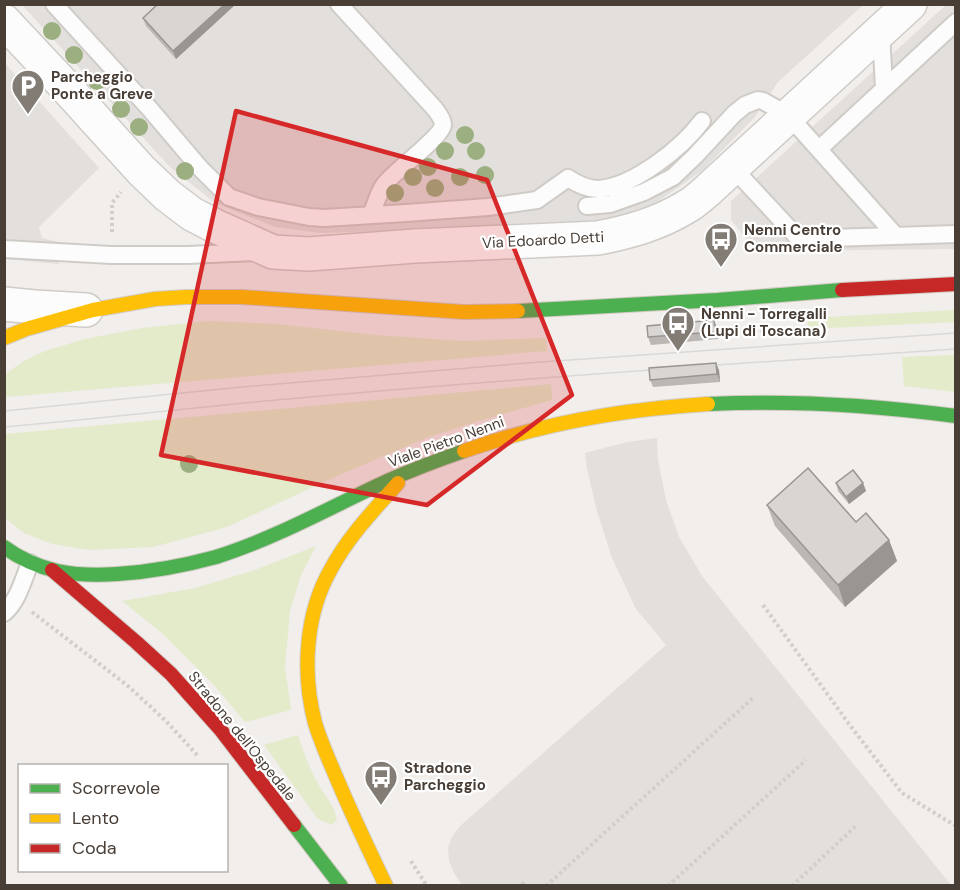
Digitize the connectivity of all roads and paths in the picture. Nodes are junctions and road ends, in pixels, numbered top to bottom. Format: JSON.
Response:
{"nodes":[{"id":1,"x":54,"y":4,"type":"edge"},
{"id":2,"x":339,"y":4,"type":"edge"},
{"id":3,"x":896,"y":14,"type":"edge"},
{"id":4,"x":4,"y":21,"type":"edge"},
{"id":5,"x":956,"y":22,"type":"edge"},
{"id":6,"x":884,"y":88,"type":"junction"},
{"id":7,"x":788,"y":115,"type":"junction"},
{"id":8,"x":702,"y":121,"type":"dead end"},
{"id":9,"x":819,"y":149,"type":"junction"},
{"id":10,"x":733,"y":168,"type":"junction"},
{"id":11,"x":127,"y":184,"type":"dead end"},
{"id":12,"x":586,"y":206,"type":"dead end"},
{"id":13,"x":258,"y":207,"type":"junction"},
{"id":14,"x":371,"y":215,"type":"junction"},
{"id":15,"x":112,"y":233,"type":"dead end"},
{"id":16,"x":956,"y":234,"type":"edge"},
{"id":17,"x":235,"y":236,"type":"junction"},
{"id":18,"x":896,"y":236,"type":"junction"},
{"id":19,"x":4,"y":249,"type":"edge"},
{"id":20,"x":273,"y":252,"type":"junction"},
{"id":21,"x":956,"y":284,"type":"edge"},
{"id":22,"x":4,"y":304,"type":"edge"},
{"id":23,"x":93,"y":310,"type":"junction"},
{"id":24,"x":6,"y":338,"type":"edge"},
{"id":25,"x":956,"y":416,"type":"edge"},
{"id":26,"x":408,"y":472,"type":"junction"},
{"id":27,"x":4,"y":547,"type":"edge"},
{"id":28,"x":30,"y":563,"type":"junction"},
{"id":29,"x":52,"y":570,"type":"junction"},
{"id":30,"x":15,"y":598,"type":"junction"},
{"id":31,"x":763,"y":605,"type":"dead end"},
{"id":32,"x":4,"y":613,"type":"edge"},
{"id":33,"x":754,"y":697,"type":"dead end"},
{"id":34,"x":200,"y":758,"type":"dead end"},
{"id":35,"x":806,"y":760,"type":"dead end"},
{"id":36,"x":857,"y":825,"type":"dead end"},
{"id":37,"x":956,"y":826,"type":"edge"},
{"id":38,"x":409,"y":857,"type":"dead end"},
{"id":39,"x":341,"y":885,"type":"edge"},
{"id":40,"x":386,"y":885,"type":"edge"},
{"id":41,"x":427,"y":885,"type":"edge"},
{"id":42,"x":546,"y":885,"type":"edge"},
{"id":43,"x":668,"y":885,"type":"edge"},
{"id":44,"x":792,"y":885,"type":"edge"}],
"edges":[{"from":1,"to":13,"type":"lane"},
{"from":2,"to":14,"type":"lane"},
{"from":3,"to":6,"type":"lane"},
{"from":3,"to":7,"type":"street","name":"Via Edoardo Detti"},
{"from":4,"to":17,"type":"street","name":"Via Edoardo Detti"},
{"from":5,"to":6,"type":"lane"},
{"from":6,"to":9,"type":"lane"},
{"from":7,"to":9,"type":"lane"},
{"from":7,"to":10,"type":"street","name":"Via Edoardo Detti"},
{"from":7,"to":12,"type":"lane"},
{"from":8,"to":14,"type":"lane"},
{"from":9,"to":18,"type":"lane"},
{"from":10,"to":18,"type":"lane"},
{"from":10,"to":20,"type":"street","name":"Via Edoardo Detti"},
{"from":11,"to":15,"type":"path"},
{"from":13,"to":14,"type":"lane"},
{"from":13,"to":17,"type":"lane"},
{"from":16,"to":18,"type":"lane"},
{"from":17,"to":20,"type":"street","name":"Via Edoardo Detti"},
{"from":19,"to":20,"type":"lane"},
{"from":21,"to":23,"type":"main road"},
{"from":22,"to":23,"type":"street"},
{"from":23,"to":24,"type":"main road"},
{"from":25,"to":26,"type":"main road","name":"Viale Pietro Nenni"},
{"from":26,"to":29,"type":"main road","name":"Viale Pietro Nenni"},
{"from":26,"to":40,"type":"main road"},
{"from":27,"to":28,"type":"main road","name":"Viale Pietro Nenni"},
{"from":28,"to":29,"type":"main road","name":"Viale Pietro Nenni"},
{"from":28,"to":30,"type":"lane"},
{"from":29,"to":39,"type":"main road","name":"Stradone dell'Ospedale"},
{"from":30,"to":32,"type":"lane"},
{"from":30,"to":34,"type":"path"},
{"from":31,"to":37,"type":"path"},
{"from":33,"to":42,"type":"path"},
{"from":35,"to":43,"type":"path"},
{"from":36,"to":44,"type":"path"},
{"from":38,"to":41,"type":"path"}]}
